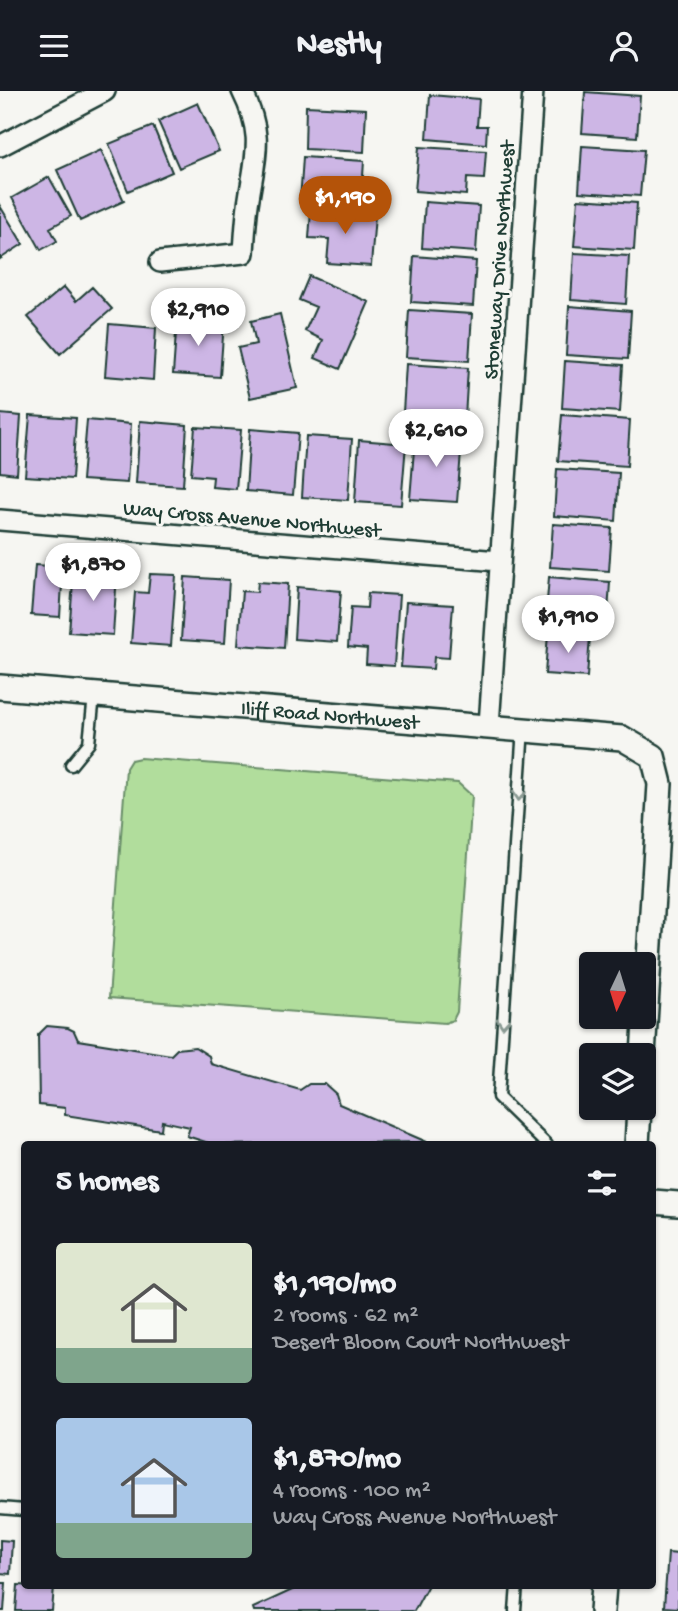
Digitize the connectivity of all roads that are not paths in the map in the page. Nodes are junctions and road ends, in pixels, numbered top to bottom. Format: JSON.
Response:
{"nodes":[{"id":1,"x":105,"y":91,"type":"edge"},
{"id":2,"x":242,"y":91,"type":"edge"},
{"id":3,"x":533,"y":91,"type":"edge"},
{"id":4,"x":0,"y":146,"type":"edge"},
{"id":5,"x":160,"y":262,"type":"dead end"},
{"id":6,"x":0,"y":520,"type":"edge"},
{"id":7,"x":499,"y":561,"type":"junction"},
{"id":8,"x":0,"y":687,"type":"edge"},
{"id":9,"x":94,"y":696,"type":"junction"},
{"id":10,"x":489,"y":725,"type":"junction"},
{"id":11,"x":523,"y":728,"type":"junction"},
{"id":12,"x":71,"y":765,"type":"dead end"},
{"id":13,"x":644,"y":1043,"type":"edge"},
{"id":14,"x":638,"y":1120,"type":"edge"},
{"id":15,"x":543,"y":1141,"type":"edge"},
{"id":16,"x":637,"y":1141,"type":"edge"},
{"id":17,"x":656,"y":1202,"type":"edge"},
{"id":18,"x":678,"y":1204,"type":"edge"},
{"id":19,"x":0,"y":1508,"type":"edge"},
{"id":20,"x":21,"y":1510,"type":"edge"},
{"id":21,"x":517,"y":1589,"type":"edge"},
{"id":22,"x":604,"y":1589,"type":"edge"},
{"id":23,"x":515,"y":1611,"type":"edge"},
{"id":24,"x":602,"y":1611,"type":"edge"}],
"edges":[{"from":1,"to":4,"type":"street"},
{"from":2,"to":5,"type":"street"},
{"from":3,"to":7,"type":"street","name":"Stoneway Drive Northwest"},
{"from":6,"to":7,"type":"street","name":"Way Cross Avenue Northwest"},
{"from":7,"to":10,"type":"street","name":"Stoneway Drive Northwest"},
{"from":8,"to":9,"type":"street","name":"Iliff Road Northwest"},
{"from":9,"to":10,"type":"street","name":"Iliff Road Northwest"},
{"from":9,"to":12,"type":"lane"},
{"from":10,"to":11,"type":"street","name":"Iliff Road Northwest"},
{"from":11,"to":13,"type":"street","name":"Iliff Road Northwest"},
{"from":11,"to":15,"type":"lane","one_way":true},
{"from":14,"to":16,"type":"street"},
{"from":17,"to":18,"type":"street"},
{"from":19,"to":20,"type":"lane"},
{"from":21,"to":23,"type":"lane"},
{"from":22,"to":24,"type":"street"}]}
